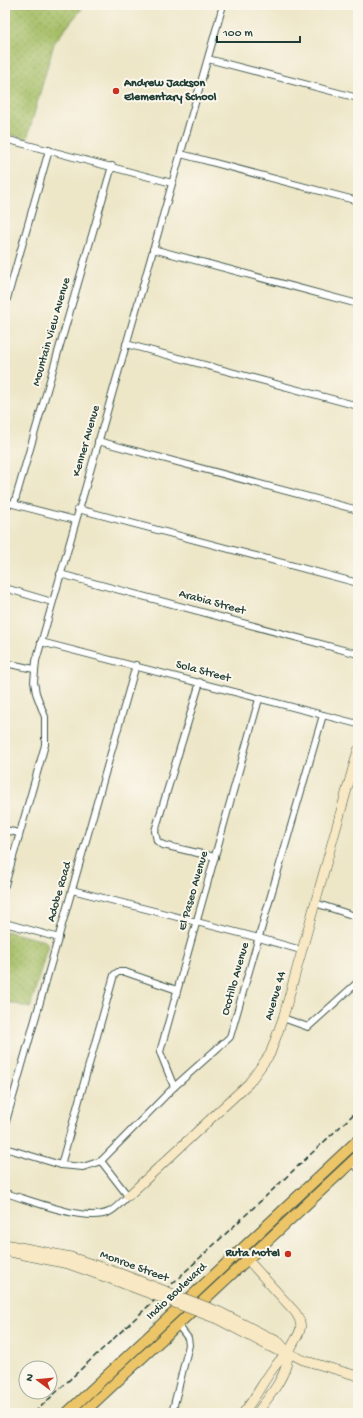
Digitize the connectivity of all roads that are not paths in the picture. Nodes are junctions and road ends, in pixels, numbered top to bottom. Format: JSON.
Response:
{"nodes":[{"id":1,"x":223,"y":5,"type":"edge"},
{"id":2,"x":208,"y":59,"type":"junction"},
{"id":3,"x":358,"y":98,"type":"edge"},
{"id":4,"x":5,"y":139,"type":"edge"},
{"id":5,"x":49,"y":150,"type":"junction"},
{"id":6,"x":180,"y":154,"type":"junction"},
{"id":7,"x":112,"y":166,"type":"junction"},
{"id":8,"x":172,"y":183,"type":"junction"},
{"id":9,"x":358,"y":201,"type":"edge"},
{"id":10,"x":153,"y":249,"type":"junction"},
{"id":11,"x":358,"y":304,"type":"edge"},
{"id":12,"x":5,"y":306,"type":"edge"},
{"id":13,"x":126,"y":344,"type":"junction"},
{"id":14,"x":358,"y":406,"type":"edge"},
{"id":15,"x":98,"y":440,"type":"junction"},
{"id":16,"x":5,"y":502,"type":"edge"},
{"id":17,"x":14,"y":504,"type":"junction"},
{"id":18,"x":78,"y":509,"type":"junction"},
{"id":19,"x":358,"y":510,"type":"edge"},
{"id":20,"x":75,"y":520,"type":"junction"},
{"id":21,"x":60,"y":574,"type":"junction"},
{"id":22,"x":358,"y":583,"type":"edge"},
{"id":23,"x":5,"y":588,"type":"edge"},
{"id":24,"x":52,"y":602,"type":"junction"},
{"id":25,"x":41,"y":642,"type":"junction"},
{"id":26,"x":358,"y":654,"type":"edge"},
{"id":27,"x":5,"y":663,"type":"edge"},
{"id":28,"x":136,"y":665,"type":"junction"},
{"id":29,"x":34,"y":670,"type":"junction"},
{"id":30,"x":200,"y":682,"type":"junction"},
{"id":31,"x":259,"y":699,"type":"junction"},
{"id":32,"x":323,"y":715,"type":"junction"},
{"id":33,"x":358,"y":724,"type":"edge"},
{"id":34,"x":358,"y":750,"type":"edge"},
{"id":35,"x":5,"y":830,"type":"edge"},
{"id":36,"x":19,"y":833,"type":"junction"},
{"id":37,"x":215,"y":857,"type":"junction"},
{"id":38,"x":5,"y":885,"type":"edge"},
{"id":39,"x":72,"y":890,"type":"junction"},
{"id":40,"x":315,"y":904,"type":"junction"},
{"id":41,"x":358,"y":917,"type":"edge"},
{"id":42,"x":196,"y":921,"type":"junction"},
{"id":43,"x":5,"y":923,"type":"edge"},
{"id":44,"x":59,"y":938,"type":"junction"},
{"id":45,"x":259,"y":938,"type":"junction"},
{"id":46,"x":302,"y":950,"type":"junction"},
{"id":47,"x":358,"y":982,"type":"edge"},
{"id":48,"x":177,"y":990,"type":"junction"},
{"id":49,"x":283,"y":1018,"type":"junction"},
{"id":50,"x":174,"y":1087,"type":"junction"},
{"id":51,"x":5,"y":1125,"type":"edge"},
{"id":52,"x":358,"y":1140,"type":"edge"},
{"id":53,"x":358,"y":1147,"type":"edge"},
{"id":54,"x":5,"y":1148,"type":"edge"},
{"id":55,"x":101,"y":1161,"type":"junction"},
{"id":56,"x":356,"y":1162,"type":"edge"},
{"id":57,"x":61,"y":1165,"type":"junction"},
{"id":58,"x":330,"y":1167,"type":"junction"},
{"id":59,"x":5,"y":1193,"type":"edge"},
{"id":60,"x":128,"y":1196,"type":"junction"},
{"id":61,"x":282,"y":1212,"type":"junction"},
{"id":62,"x":5,"y":1244,"type":"edge"},
{"id":63,"x":5,"y":1251,"type":"edge"},
{"id":64,"x":247,"y":1259,"type":"junction"},
{"id":65,"x":228,"y":1262,"type":"junction"},
{"id":66,"x":117,"y":1277,"type":"junction"},
{"id":67,"x":206,"y":1298,"type":"junction"},
{"id":68,"x":178,"y":1324,"type":"junction"},
{"id":69,"x":289,"y":1353,"type":"junction"},
{"id":70,"x":358,"y":1376,"type":"edge"},
{"id":71,"x":67,"y":1413,"type":"edge"},
{"id":72,"x":84,"y":1413,"type":"edge"},
{"id":73,"x":172,"y":1413,"type":"edge"},
{"id":74,"x":243,"y":1413,"type":"edge"},
{"id":75,"x":257,"y":1413,"type":"edge"}],
"edges":[{"from":1,"to":2,"type":"street","name":"Kenner Avenue"},
{"from":2,"to":3,"type":"street"},
{"from":2,"to":6,"type":"street","name":"Kenner Avenue"},
{"from":4,"to":5,"type":"street"},
{"from":5,"to":7,"type":"street"},
{"from":5,"to":12,"type":"street"},
{"from":6,"to":8,"type":"street","name":"Kenner Avenue"},
{"from":6,"to":9,"type":"street"},
{"from":7,"to":8,"type":"street"},
{"from":7,"to":17,"type":"street","name":"Mountain View Avenue"},
{"from":8,"to":10,"type":"street","name":"Kenner Avenue"},
{"from":10,"to":11,"type":"street"},
{"from":10,"to":13,"type":"street","name":"Kenner Avenue"},
{"from":13,"to":14,"type":"street"},
{"from":13,"to":15,"type":"street","name":"Kenner Avenue"},
{"from":15,"to":18,"type":"street","name":"Kenner Avenue"},
{"from":15,"to":19,"type":"street"},
{"from":16,"to":17,"type":"street"},
{"from":17,"to":20,"type":"street"},
{"from":18,"to":20,"type":"street","name":"Kenner Avenue"},
{"from":18,"to":22,"type":"street"},
{"from":20,"to":21,"type":"street","name":"Kenner Avenue"},
{"from":21,"to":24,"type":"street","name":"Kenner Avenue"},
{"from":21,"to":26,"type":"street","name":"Arabia Street"},
{"from":23,"to":24,"type":"street"},
{"from":24,"to":25,"type":"street","name":"Kenner Avenue"},
{"from":25,"to":28,"type":"street","name":"Sola Street"},
{"from":25,"to":29,"type":"street","name":"Kenner Avenue"},
{"from":27,"to":29,"type":"street"},
{"from":28,"to":30,"type":"street","name":"Sola Street"},
{"from":28,"to":39,"type":"street","name":"Adobe Road"},
{"from":29,"to":36,"type":"street","name":"Kenner Avenue"},
{"from":30,"to":31,"type":"street","name":"Sola Street"},
{"from":30,"to":37,"type":"street"},
{"from":31,"to":32,"type":"street","name":"Sola Street"},
{"from":31,"to":37,"type":"street","name":"El Paseo Avenue"},
{"from":32,"to":33,"type":"street","name":"Sola Street"},
{"from":32,"to":45,"type":"street","name":"Ocotillo Avenue"},
{"from":34,"to":40,"type":"main road","name":"Avenue 44"},
{"from":35,"to":36,"type":"street"},
{"from":36,"to":38,"type":"street","name":"Kenner Avenue"},
{"from":37,"to":42,"type":"street","name":"El Paseo Avenue"},
{"from":39,"to":42,"type":"street"},
{"from":39,"to":44,"type":"street","name":"Adobe Road"},
{"from":40,"to":41,"type":"street"},
{"from":40,"to":46,"type":"main road","name":"Avenue 44"},
{"from":42,"to":45,"type":"street"},
{"from":42,"to":48,"type":"street","name":"El Paseo Avenue"},
{"from":43,"to":44,"type":"street"},
{"from":44,"to":51,"type":"street","name":"Adobe Road"},
{"from":45,"to":46,"type":"street"},
{"from":45,"to":50,"type":"street","name":"Ocotillo Avenue"},
{"from":46,"to":49,"type":"main road","name":"Avenue 44"},
{"from":47,"to":49,"type":"street"},
{"from":48,"to":50,"type":"street","name":"El Paseo Avenue"},
{"from":48,"to":57,"type":"street"},
{"from":49,"to":60,"type":"main road","name":"Avenue 44"},
{"from":50,"to":55,"type":"street","name":"Ocotillo Avenue"},
{"from":52,"to":58,"type":"main road","name":"Indio Boulevard"},
{"from":53,"to":56,"type":"main road"},
{"from":54,"to":57,"type":"street","name":"Ocotillo Avenue"},
{"from":55,"to":57,"type":"street","name":"Ocotillo Avenue"},
{"from":55,"to":60,"type":"street"},
{"from":56,"to":58,"type":"main road"},
{"from":56,"to":64,"type":"main road","name":"Indio Boulevard"},
{"from":58,"to":61,"type":"main road","name":"Indio Boulevard"},
{"from":59,"to":60,"type":"street"},
{"from":61,"to":64,"type":"main road"},
{"from":61,"to":65,"type":"main road","name":"Indio Boulevard"},
{"from":62,"to":66,"type":"main road","name":"Monroe Street"},
{"from":63,"to":66,"type":"main road","name":"Monroe Street"},
{"from":64,"to":65,"type":"main road"},
{"from":64,"to":67,"type":"main road","name":"Indio Boulevard"},
{"from":64,"to":69,"type":"main road"},
{"from":65,"to":67,"type":"main road"},
{"from":65,"to":71,"type":"main road","name":"Indio Boulevard"},
{"from":66,"to":69,"type":"main road","name":"Monroe Street","bridge":true},
{"from":67,"to":68,"type":"main road","name":"Indio Boulevard"},
{"from":68,"to":72,"type":"main road","name":"Indio Boulevard"},
{"from":68,"to":73,"type":"street"},
{"from":69,"to":70,"type":"main road","name":"Monroe Street"},
{"from":69,"to":74,"type":"main road"},
{"from":69,"to":75,"type":"main road"}]}
